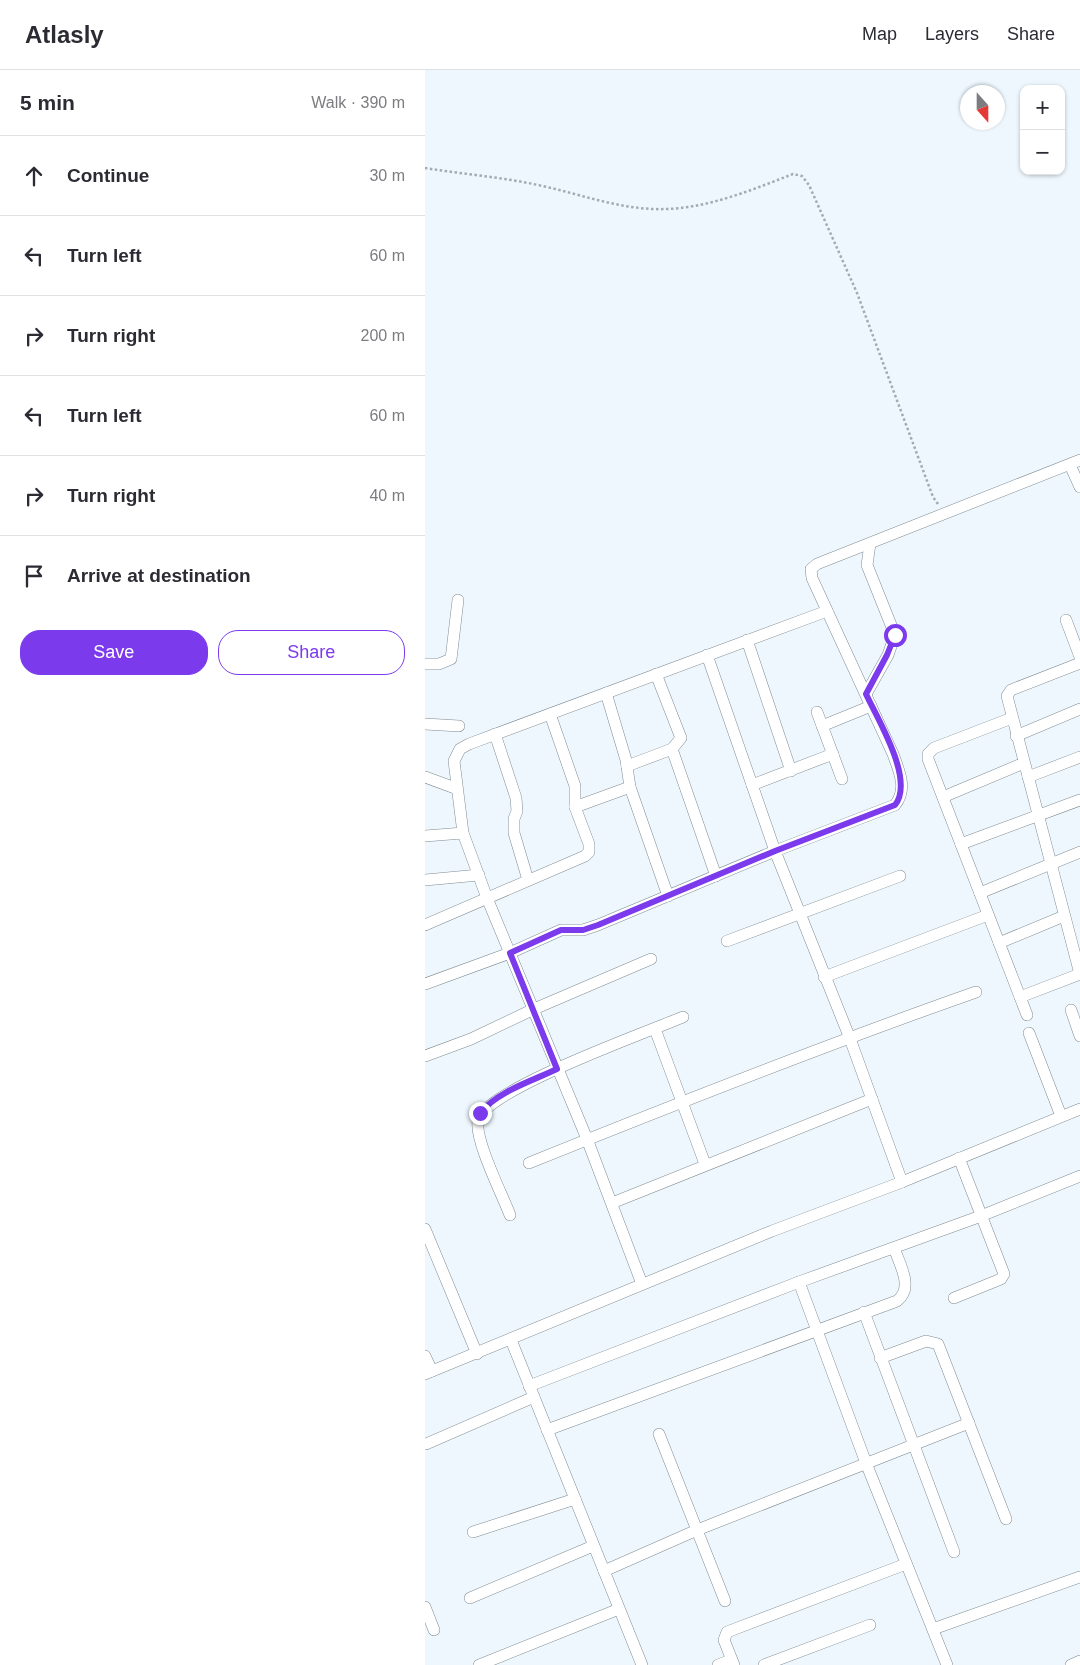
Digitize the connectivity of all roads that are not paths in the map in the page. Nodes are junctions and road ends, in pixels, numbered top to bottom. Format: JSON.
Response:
{"nodes":[{"id":1,"x":1075,"y":462,"type":"edge"},
{"id":2,"x":1080,"y":487,"type":"edge"},
{"id":3,"x":870,"y":544,"type":"junction"},
{"id":4,"x":457,"y":600,"type":"dead end"},
{"id":5,"x":827,"y":611,"type":"junction"},
{"id":6,"x":1065,"y":620,"type":"dead end"},
{"id":7,"x":747,"y":640,"type":"junction"},
{"id":8,"x":707,"y":655,"type":"junction"},
{"id":9,"x":1080,"y":658,"type":"edge"},
{"id":10,"x":425,"y":664,"type":"edge"},
{"id":11,"x":1080,"y":664,"type":"edge"},
{"id":12,"x":656,"y":674,"type":"junction"},
{"id":13,"x":606,"y":692,"type":"junction"},
{"id":14,"x":866,"y":694,"type":"junction"},
{"id":15,"x":871,"y":706,"type":"junction"},
{"id":16,"x":1080,"y":709,"type":"edge"},
{"id":17,"x":817,"y":712,"type":"dead end"},
{"id":18,"x":550,"y":714,"type":"junction"},
{"id":19,"x":1011,"y":718,"type":"junction"},
{"id":20,"x":425,"y":724,"type":"edge"},
{"id":21,"x":459,"y":726,"type":"dead end"},
{"id":22,"x":822,"y":726,"type":"junction"},
{"id":23,"x":495,"y":734,"type":"junction"},
{"id":24,"x":1016,"y":736,"type":"junction"},
{"id":25,"x":672,"y":749,"type":"junction"},
{"id":26,"x":833,"y":754,"type":"junction"},
{"id":27,"x":1080,"y":757,"type":"edge"},
{"id":28,"x":1024,"y":763,"type":"junction"},
{"id":29,"x":627,"y":766,"type":"junction"},
{"id":30,"x":791,"y":771,"type":"junction"},
{"id":31,"x":425,"y":777,"type":"edge"},
{"id":32,"x":1027,"y":777,"type":"junction"},
{"id":33,"x":842,"y":779,"type":"dead end"},
{"id":34,"x":752,"y":785,"type":"junction"},
{"id":35,"x":630,"y":787,"type":"junction"},
{"id":36,"x":455,"y":788,"type":"junction"},
{"id":37,"x":943,"y":797,"type":"junction"},
{"id":38,"x":1080,"y":800,"type":"edge"},
{"id":39,"x":575,"y":807,"type":"junction"},
{"id":40,"x":1038,"y":815,"type":"junction"},
{"id":41,"x":463,"y":833,"type":"junction"},
{"id":42,"x":425,"y":836,"type":"edge"},
{"id":43,"x":961,"y":844,"type":"junction"},
{"id":44,"x":775,"y":851,"type":"junction"},
{"id":45,"x":1080,"y":852,"type":"edge"},
{"id":46,"x":1050,"y":863,"type":"junction"},
{"id":47,"x":479,"y":875,"type":"junction"},
{"id":48,"x":715,"y":876,"type":"junction"},
{"id":49,"x":900,"y":876,"type":"dead end"},
{"id":50,"x":425,"y":880,"type":"edge"},
{"id":51,"x":528,"y":880,"type":"junction"},
{"id":52,"x":980,"y":893,"type":"junction"},
{"id":53,"x":668,"y":896,"type":"junction"},
{"id":54,"x":487,"y":898,"type":"junction"},
{"id":55,"x":799,"y":914,"type":"junction"},
{"id":56,"x":988,"y":915,"type":"junction"},
{"id":57,"x":1064,"y":916,"type":"junction"},
{"id":58,"x":425,"y":924,"type":"edge"},
{"id":59,"x":727,"y":941,"type":"dead end"},
{"id":60,"x":999,"y":943,"type":"junction"},
{"id":61,"x":510,"y":953,"type":"junction"},
{"id":62,"x":651,"y":959,"type":"dead end"},
{"id":63,"x":1080,"y":974,"type":"edge"},
{"id":64,"x":824,"y":978,"type":"junction"},
{"id":65,"x":425,"y":984,"type":"edge"},
{"id":66,"x":976,"y":992,"type":"dead end"},
{"id":67,"x":1020,"y":997,"type":"junction"},
{"id":68,"x":534,"y":1009,"type":"junction"},
{"id":69,"x":1071,"y":1010,"type":"dead end"},
{"id":70,"x":1027,"y":1015,"type":"dead end"},
{"id":71,"x":683,"y":1017,"type":"dead end"},
{"id":72,"x":655,"y":1029,"type":"junction"},
{"id":73,"x":1029,"y":1033,"type":"dead end"},
{"id":74,"x":849,"y":1036,"type":"junction"},
{"id":75,"x":1080,"y":1036,"type":"edge"},
{"id":76,"x":425,"y":1056,"type":"edge"},
{"id":77,"x":557,"y":1069,"type":"junction"},
{"id":78,"x":872,"y":1099,"type":"junction"},
{"id":79,"x":682,"y":1100,"type":"junction"},
{"id":80,"x":1080,"y":1109,"type":"edge"},
{"id":81,"x":1061,"y":1116,"type":"junction"},
{"id":82,"x":587,"y":1139,"type":"junction"},
{"id":83,"x":959,"y":1158,"type":"junction"},
{"id":84,"x":529,"y":1163,"type":"dead end"},
{"id":85,"x":705,"y":1164,"type":"junction"},
{"id":86,"x":1080,"y":1176,"type":"edge"},
{"id":87,"x":902,"y":1182,"type":"junction"},
{"id":88,"x":613,"y":1203,"type":"junction"},
{"id":89,"x":510,"y":1215,"type":"dead end"},
{"id":90,"x":981,"y":1216,"type":"junction"},
{"id":91,"x":425,"y":1229,"type":"edge"},
{"id":92,"x":894,"y":1248,"type":"junction"},
{"id":93,"x":799,"y":1282,"type":"junction"},
{"id":94,"x":642,"y":1284,"type":"junction"},
{"id":95,"x":954,"y":1298,"type":"dead end"},
{"id":96,"x":864,"y":1312,"type":"junction"},
{"id":97,"x":817,"y":1331,"type":"junction"},
{"id":98,"x":511,"y":1340,"type":"junction"},
{"id":99,"x":477,"y":1354,"type":"junction"},
{"id":100,"x":425,"y":1356,"type":"edge"},
{"id":101,"x":880,"y":1358,"type":"junction"},
{"id":102,"x":428,"y":1372,"type":"edge"},
{"id":103,"x":529,"y":1386,"type":"junction"},
{"id":104,"x":534,"y":1397,"type":"junction"},
{"id":105,"x":969,"y":1423,"type":"junction"},
{"id":106,"x":547,"y":1430,"type":"junction"},
{"id":107,"x":659,"y":1434,"type":"dead end"},
{"id":108,"x":426,"y":1444,"type":"edge"},
{"id":109,"x":914,"y":1445,"type":"junction"},
{"id":110,"x":866,"y":1463,"type":"junction"},
{"id":111,"x":575,"y":1499,"type":"junction"},
{"id":112,"x":1006,"y":1519,"type":"dead end"},
{"id":113,"x":697,"y":1530,"type":"junction"},
{"id":114,"x":473,"y":1532,"type":"dead end"},
{"id":115,"x":593,"y":1546,"type":"junction"},
{"id":116,"x":954,"y":1552,"type":"dead end"},
{"id":117,"x":907,"y":1564,"type":"junction"},
{"id":118,"x":604,"y":1571,"type":"junction"},
{"id":119,"x":1080,"y":1577,"type":"edge"},
{"id":120,"x":470,"y":1598,"type":"dead end"},
{"id":121,"x":725,"y":1601,"type":"dead end"},
{"id":122,"x":425,"y":1607,"type":"edge"},
{"id":123,"x":619,"y":1609,"type":"junction"},
{"id":124,"x":870,"y":1625,"type":"dead end"},
{"id":125,"x":933,"y":1629,"type":"junction"},
{"id":126,"x":434,"y":1630,"type":"dead end"},
{"id":127,"x":1080,"y":1661,"type":"edge"},
{"id":128,"x":732,"y":1662,"type":"edge"},
{"id":129,"x":640,"y":1664,"type":"edge"},
{"id":130,"x":479,"y":1665,"type":"edge"},
{"id":131,"x":718,"y":1665,"type":"edge"},
{"id":132,"x":764,"y":1665,"type":"edge"},
{"id":133,"x":947,"y":1665,"type":"edge"},
{"id":134,"x":1071,"y":1665,"type":"edge"}],
"edges":[{"from":1,"to":2,"type":"street"},
{"from":1,"to":3,"type":"street"},
{"from":3,"to":5,"type":"street"},
{"from":3,"to":14,"type":"street"},
{"from":4,"to":10,"type":"street"},
{"from":5,"to":7,"type":"street"},
{"from":5,"to":14,"type":"street"},
{"from":6,"to":9,"type":"street"},
{"from":7,"to":8,"type":"street"},
{"from":7,"to":30,"type":"street"},
{"from":8,"to":12,"type":"street"},
{"from":8,"to":34,"type":"street"},
{"from":11,"to":19,"type":"street"},
{"from":12,"to":13,"type":"street"},
{"from":12,"to":25,"type":"street"},
{"from":13,"to":18,"type":"street"},
{"from":13,"to":29,"type":"street"},
{"from":14,"to":15,"type":"street"},
{"from":15,"to":22,"type":"street"},
{"from":15,"to":44,"type":"street"},
{"from":16,"to":24,"type":"street"},
{"from":17,"to":22,"type":"street"},
{"from":18,"to":23,"type":"street"},
{"from":18,"to":39,"type":"street"},
{"from":19,"to":24,"type":"street"},
{"from":19,"to":37,"type":"street"},
{"from":20,"to":21,"type":"street"},
{"from":22,"to":26,"type":"street"},
{"from":23,"to":36,"type":"street"},
{"from":23,"to":51,"type":"street"},
{"from":24,"to":28,"type":"street"},
{"from":25,"to":29,"type":"street"},
{"from":25,"to":48,"type":"street"},
{"from":26,"to":30,"type":"street"},
{"from":26,"to":33,"type":"street"},
{"from":27,"to":32,"type":"street"},
{"from":28,"to":32,"type":"street"},
{"from":28,"to":37,"type":"street"},
{"from":29,"to":35,"type":"street"},
{"from":30,"to":34,"type":"street"},
{"from":31,"to":36,"type":"street"},
{"from":32,"to":40,"type":"street"},
{"from":34,"to":44,"type":"street"},
{"from":35,"to":39,"type":"street"},
{"from":35,"to":53,"type":"street"},
{"from":36,"to":41,"type":"street"},
{"from":37,"to":43,"type":"street"},
{"from":38,"to":40,"type":"street"},
{"from":39,"to":51,"type":"street"},
{"from":40,"to":43,"type":"street"},
{"from":40,"to":46,"type":"street"},
{"from":41,"to":42,"type":"street"},
{"from":41,"to":47,"type":"street"},
{"from":43,"to":52,"type":"street"},
{"from":44,"to":48,"type":"street"},
{"from":44,"to":55,"type":"street"},
{"from":45,"to":46,"type":"street"},
{"from":46,"to":52,"type":"street"},
{"from":46,"to":57,"type":"street"},
{"from":47,"to":50,"type":"street"},
{"from":47,"to":54,"type":"street"},
{"from":48,"to":53,"type":"street"},
{"from":49,"to":55,"type":"street"},
{"from":51,"to":54,"type":"street"},
{"from":52,"to":56,"type":"street"},
{"from":53,"to":61,"type":"street"},
{"from":54,"to":58,"type":"street"},
{"from":54,"to":61,"type":"street"},
{"from":55,"to":59,"type":"street"},
{"from":55,"to":64,"type":"street"},
{"from":56,"to":60,"type":"street"},
{"from":56,"to":64,"type":"street"},
{"from":57,"to":60,"type":"street"},
{"from":57,"to":63,"type":"street"},
{"from":60,"to":67,"type":"street"},
{"from":61,"to":65,"type":"street"},
{"from":61,"to":68,"type":"street"},
{"from":62,"to":68,"type":"street"},
{"from":63,"to":67,"type":"street"},
{"from":64,"to":74,"type":"street"},
{"from":66,"to":74,"type":"street"},
{"from":67,"to":70,"type":"street"},
{"from":68,"to":76,"type":"street"},
{"from":68,"to":77,"type":"street"},
{"from":69,"to":75,"type":"street"},
{"from":71,"to":72,"type":"street"},
{"from":72,"to":77,"type":"street"},
{"from":72,"to":79,"type":"street"},
{"from":73,"to":81,"type":"street"},
{"from":74,"to":78,"type":"street"},
{"from":74,"to":79,"type":"street"},
{"from":77,"to":82,"type":"street"},
{"from":77,"to":89,"type":"street"},
{"from":78,"to":85,"type":"street"},
{"from":78,"to":87,"type":"street"},
{"from":79,"to":82,"type":"street"},
{"from":79,"to":85,"type":"street"},
{"from":80,"to":81,"type":"street"},
{"from":81,"to":83,"type":"street"},
{"from":82,"to":84,"type":"street"},
{"from":82,"to":88,"type":"street"},
{"from":83,"to":87,"type":"street"},
{"from":83,"to":90,"type":"street"},
{"from":85,"to":88,"type":"street"},
{"from":86,"to":90,"type":"street"},
{"from":87,"to":94,"type":"street"},
{"from":88,"to":94,"type":"street"},
{"from":90,"to":92,"type":"street"},
{"from":90,"to":95,"type":"street"},
{"from":91,"to":99,"type":"street"},
{"from":92,"to":93,"type":"street"},
{"from":92,"to":96,"type":"street"},
{"from":93,"to":97,"type":"street"},
{"from":93,"to":103,"type":"street"},
{"from":94,"to":98,"type":"street"},
{"from":96,"to":97,"type":"street"},
{"from":96,"to":101,"type":"street"},
{"from":97,"to":106,"type":"street"},
{"from":97,"to":110,"type":"street"},
{"from":98,"to":99,"type":"street"},
{"from":98,"to":103,"type":"street"},
{"from":99,"to":102,"type":"street"},
{"from":100,"to":102,"type":"street"},
{"from":101,"to":105,"type":"street"},
{"from":101,"to":109,"type":"street"},
{"from":103,"to":104,"type":"street"},
{"from":104,"to":106,"type":"street"},
{"from":104,"to":108,"type":"street"},
{"from":105,"to":109,"type":"street"},
{"from":105,"to":112,"type":"street"},
{"from":106,"to":111,"type":"street"},
{"from":107,"to":113,"type":"street"},
{"from":109,"to":110,"type":"street"},
{"from":109,"to":116,"type":"street"},
{"from":110,"to":113,"type":"street"},
{"from":110,"to":117,"type":"street"},
{"from":111,"to":114,"type":"street"},
{"from":111,"to":115,"type":"street"},
{"from":113,"to":118,"type":"street"},
{"from":113,"to":121,"type":"street"},
{"from":115,"to":118,"type":"street"},
{"from":115,"to":120,"type":"street"},
{"from":117,"to":125,"type":"street"},
{"from":117,"to":128,"type":"street"},
{"from":118,"to":123,"type":"street"},
{"from":119,"to":125,"type":"street"},
{"from":122,"to":126,"type":"street"},
{"from":123,"to":129,"type":"street"},
{"from":123,"to":130,"type":"street"},
{"from":124,"to":132,"type":"street"},
{"from":125,"to":133,"type":"street"},
{"from":127,"to":134,"type":"street"},
{"from":128,"to":131,"type":"street"}]}
